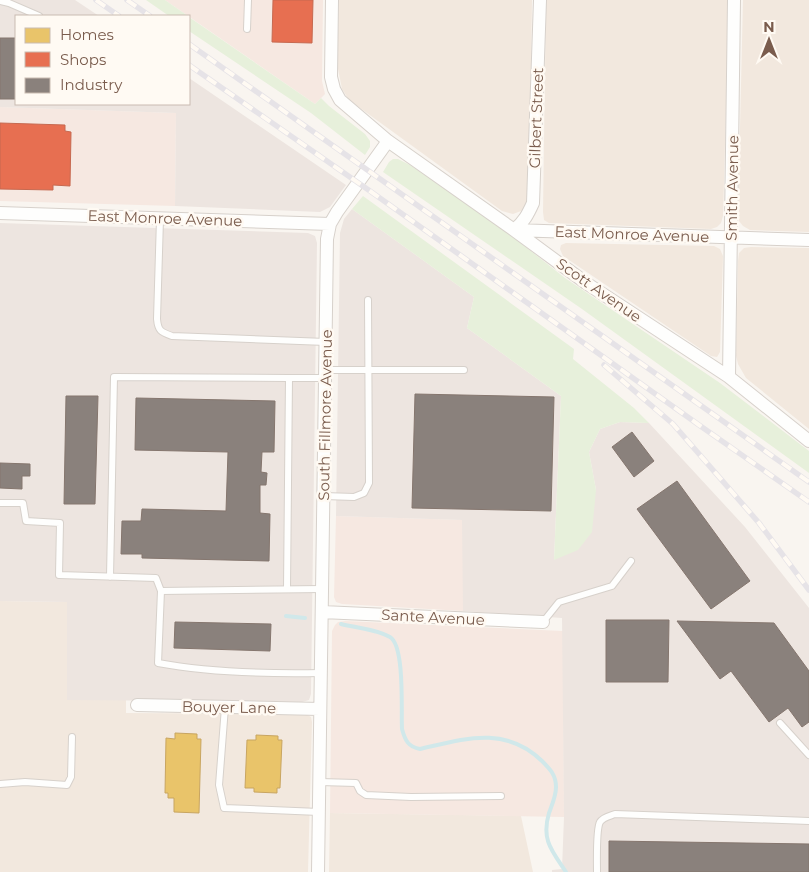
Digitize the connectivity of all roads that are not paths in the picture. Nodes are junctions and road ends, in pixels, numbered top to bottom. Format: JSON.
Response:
{"nodes":[{"id":1,"x":248,"y":0,"type":"edge"},
{"id":2,"x":332,"y":0,"type":"edge"},
{"id":3,"x":540,"y":0,"type":"edge"},
{"id":4,"x":734,"y":0,"type":"edge"},
{"id":5,"x":0,"y":1,"type":"edge"},
{"id":6,"x":37,"y":15,"type":"edge"},
{"id":7,"x":247,"y":28,"type":"dead end"},
{"id":8,"x":388,"y":142,"type":"junction"},
{"id":9,"x":0,"y":213,"type":"edge"},
{"id":10,"x":160,"y":218,"type":"junction"},
{"id":11,"x":330,"y":224,"type":"junction"},
{"id":12,"x":514,"y":230,"type":"junction"},
{"id":13,"x":731,"y":238,"type":"junction"},
{"id":14,"x":809,"y":240,"type":"edge"},
{"id":15,"x":368,"y":300,"type":"dead end"},
{"id":16,"x":326,"y":342,"type":"junction"},
{"id":17,"x":369,"y":370,"type":"junction"},
{"id":18,"x":464,"y":370,"type":"dead end"},
{"id":19,"x":326,"y":374,"type":"junction"},
{"id":20,"x":729,"y":377,"type":"junction"},
{"id":21,"x":289,"y":378,"type":"junction"},
{"id":22,"x":809,"y":441,"type":"edge"},
{"id":23,"x":324,"y":496,"type":"junction"},
{"id":24,"x":0,"y":503,"type":"edge"},
{"id":25,"x":631,"y":561,"type":"dead end"},
{"id":26,"x":110,"y":577,"type":"junction"},
{"id":27,"x":323,"y":589,"type":"junction"},
{"id":28,"x":287,"y":590,"type":"junction"},
{"id":29,"x":161,"y":591,"type":"junction"},
{"id":30,"x":322,"y":612,"type":"junction"},
{"id":31,"x":543,"y":622,"type":"joint"},
{"id":32,"x":321,"y":673,"type":"junction"},
{"id":33,"x":137,"y":705,"type":"dead end"},
{"id":34,"x":225,"y":707,"type":"junction"},
{"id":35,"x":320,"y":709,"type":"junction"},
{"id":36,"x":780,"y":723,"type":"dead end"},
{"id":37,"x":72,"y":738,"type":"dead end"},
{"id":38,"x":809,"y":755,"type":"edge"},
{"id":39,"x":320,"y":782,"type":"junction"},
{"id":40,"x":0,"y":784,"type":"edge"},
{"id":41,"x":501,"y":796,"type":"dead end"},
{"id":42,"x":319,"y":812,"type":"junction"},
{"id":43,"x":809,"y":821,"type":"edge"},
{"id":44,"x":318,"y":872,"type":"edge"},
{"id":45,"x":597,"y":872,"type":"edge"}],
"edges":[{"from":1,"to":7,"type":"lane"},
{"from":2,"to":8,"type":"street"},
{"from":3,"to":12,"type":"street","name":"Gilbert Street"},
{"from":4,"to":13,"type":"street","name":"Smith Avenue"},
{"from":5,"to":6,"type":"lane"},
{"from":8,"to":11,"type":"street","name":"South Fillmore Avenue"},
{"from":8,"to":12,"type":"street","name":"Scott Avenue"},
{"from":9,"to":10,"type":"street","name":"East Monroe Avenue"},
{"from":10,"to":11,"type":"street","name":"East Monroe Avenue"},
{"from":10,"to":16,"type":"lane"},
{"from":11,"to":16,"type":"street","name":"South Fillmore Avenue"},
{"from":12,"to":13,"type":"street","name":"East Monroe Avenue"},
{"from":12,"to":20,"type":"street","name":"Scott Avenue"},
{"from":13,"to":14,"type":"street","name":"East Monroe Avenue"},
{"from":13,"to":20,"type":"street","name":"Smith Avenue"},
{"from":15,"to":17,"type":"lane"},
{"from":16,"to":19,"type":"street","name":"South Fillmore Avenue"},
{"from":17,"to":18,"type":"lane"},
{"from":17,"to":19,"type":"lane"},
{"from":17,"to":23,"type":"lane"},
{"from":19,"to":21,"type":"lane"},
{"from":19,"to":23,"type":"street","name":"South Fillmore Avenue"},
{"from":20,"to":22,"type":"street","name":"Scott Avenue"},
{"from":21,"to":26,"type":"lane"},
{"from":21,"to":28,"type":"lane"},
{"from":23,"to":27,"type":"street","name":"South Fillmore Avenue"},
{"from":24,"to":26,"type":"lane"},
{"from":25,"to":31,"type":"lane"},
{"from":26,"to":29,"type":"lane"},
{"from":27,"to":28,"type":"lane"},
{"from":27,"to":30,"type":"street","name":"South Fillmore Avenue"},
{"from":28,"to":29,"type":"lane"},
{"from":29,"to":32,"type":"lane"},
{"from":30,"to":31,"type":"street","name":"Sante Avenue"},
{"from":30,"to":32,"type":"street","name":"South Fillmore Avenue"},
{"from":32,"to":35,"type":"street","name":"South Fillmore Avenue"},
{"from":33,"to":34,"type":"street","name":"Bouyer Lane"},
{"from":34,"to":35,"type":"street","name":"Bouyer Lane"},
{"from":34,"to":42,"type":"lane"},
{"from":35,"to":39,"type":"street","name":"South Fillmore Avenue"},
{"from":36,"to":38,"type":"lane"},
{"from":37,"to":40,"type":"lane"},
{"from":39,"to":41,"type":"lane"},
{"from":39,"to":42,"type":"street","name":"South Fillmore Avenue"},
{"from":42,"to":44,"type":"street","name":"South Fillmore Avenue"},
{"from":43,"to":45,"type":"lane"}]}
